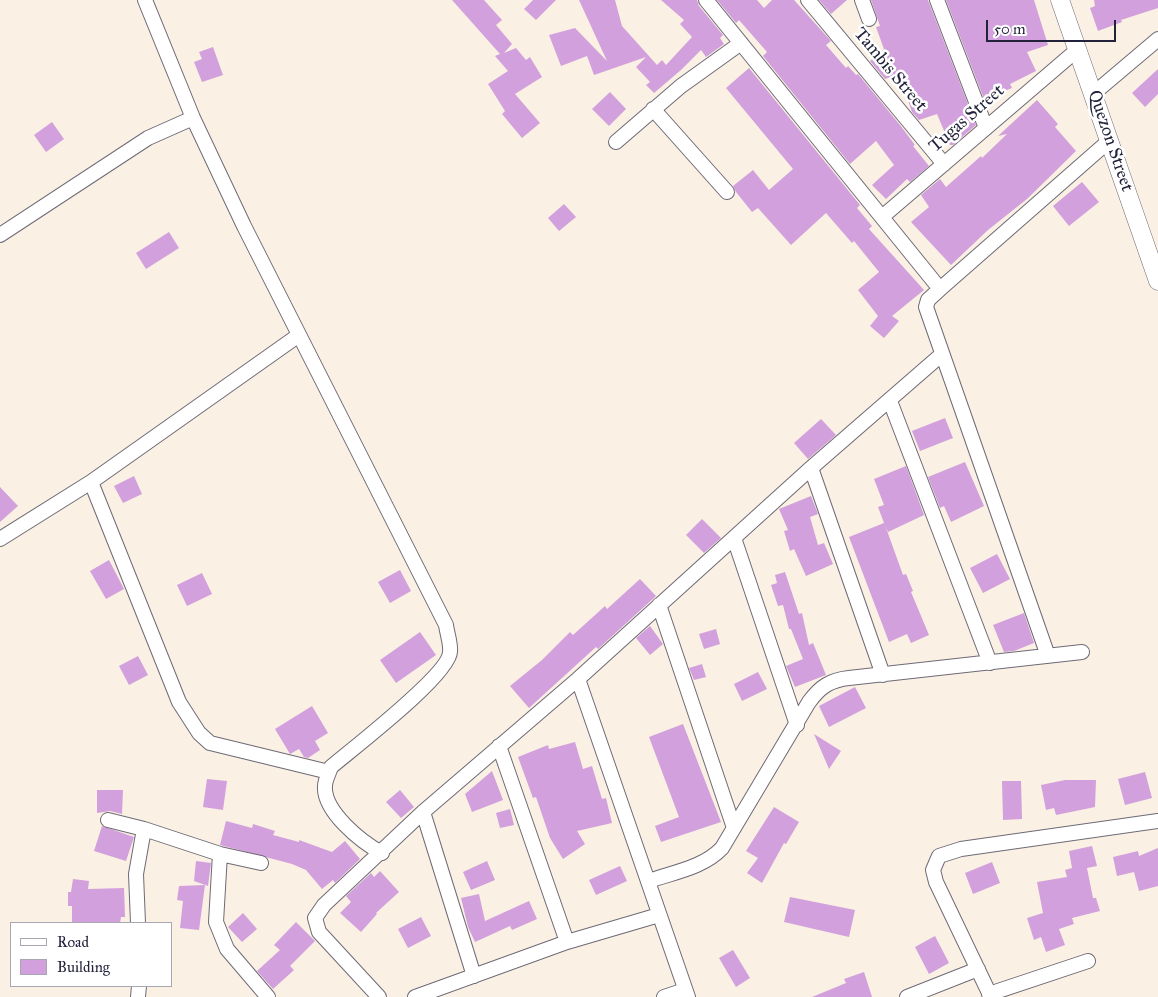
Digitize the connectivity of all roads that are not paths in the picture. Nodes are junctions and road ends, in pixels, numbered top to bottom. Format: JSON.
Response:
{"nodes":[{"id":1,"x":145,"y":0,"type":"edge"},
{"id":2,"x":706,"y":0,"type":"edge"},
{"id":3,"x":808,"y":0,"type":"edge"},
{"id":4,"x":862,"y":0,"type":"edge"},
{"id":5,"x":937,"y":0,"type":"edge"},
{"id":6,"x":1060,"y":0,"type":"edge"},
{"id":7,"x":869,"y":19,"type":"dead end"},
{"id":8,"x":1158,"y":40,"type":"edge"},
{"id":9,"x":741,"y":43,"type":"junction"},
{"id":10,"x":1077,"y":50,"type":"junction"},
{"id":11,"x":1093,"y":94,"type":"junction"},
{"id":12,"x":653,"y":109,"type":"junction"},
{"id":13,"x":193,"y":118,"type":"junction"},
{"id":14,"x":986,"y":128,"type":"junction"},
{"id":15,"x":1110,"y":140,"type":"junction"},
{"id":16,"x":616,"y":142,"type":"dead end"},
{"id":17,"x":944,"y":164,"type":"junction"},
{"id":18,"x":727,"y":192,"type":"dead end"},
{"id":19,"x":882,"y":217,"type":"junction"},
{"id":20,"x":0,"y":235,"type":"edge"},
{"id":21,"x":1158,"y":281,"type":"edge"},
{"id":22,"x":940,"y":289,"type":"junction"},
{"id":23,"x":299,"y":335,"type":"junction"},
{"id":24,"x":941,"y":354,"type":"junction"},
{"id":25,"x":890,"y":401,"type":"junction"},
{"id":26,"x":810,"y":468,"type":"junction"},
{"id":27,"x":91,"y":482,"type":"junction"},
{"id":28,"x":734,"y":538,"type":"junction"},
{"id":29,"x":0,"y":539,"type":"edge"},
{"id":30,"x":659,"y":606,"type":"junction"},
{"id":31,"x":1082,"y":652,"type":"dead end"},
{"id":32,"x":1048,"y":656,"type":"junction"},
{"id":33,"x":990,"y":663,"type":"junction"},
{"id":34,"x":883,"y":676,"type":"junction"},
{"id":35,"x":578,"y":679,"type":"junction"},
{"id":36,"x":797,"y":725,"type":"junction"},
{"id":37,"x":499,"y":746,"type":"junction"},
{"id":38,"x":329,"y":772,"type":"junction"},
{"id":39,"x":423,"y":812,"type":"junction"},
{"id":40,"x":108,"y":820,"type":"dead end"},
{"id":41,"x":1158,"y":821,"type":"edge"},
{"id":42,"x":734,"y":828,"type":"junction"},
{"id":43,"x":144,"y":829,"type":"junction"},
{"id":44,"x":382,"y":853,"type":"junction"},
{"id":45,"x":220,"y":854,"type":"junction"},
{"id":46,"x":261,"y":863,"type":"dead end"},
{"id":47,"x":649,"y":881,"type":"junction"},
{"id":48,"x":659,"y":914,"type":"junction"},
{"id":49,"x":138,"y":922,"type":"edge"},
{"id":50,"x":568,"y":942,"type":"junction"},
{"id":51,"x":1088,"y":961,"type":"dead end"},
{"id":52,"x":978,"y":969,"type":"junction"},
{"id":53,"x":474,"y":976,"type":"junction"},
{"id":54,"x":686,"y":993,"type":"edge"},
{"id":55,"x":990,"y":995,"type":"edge"},
{"id":56,"x":268,"y":997,"type":"edge"},
{"id":57,"x":380,"y":997,"type":"edge"},
{"id":58,"x":415,"y":997,"type":"edge"},
{"id":59,"x":664,"y":997,"type":"edge"},
{"id":60,"x":907,"y":997,"type":"edge"}],
"edges":[{"from":1,"to":13,"type":"street"},
{"from":2,"to":9,"type":"street"},
{"from":3,"to":17,"type":"street","name":"Tambis Street"},
{"from":4,"to":7,"type":"street"},
{"from":5,"to":14,"type":"street"},
{"from":6,"to":10,"type":"street","name":"Quezon Street"},
{"from":8,"to":11,"type":"street"},
{"from":9,"to":12,"type":"street"},
{"from":9,"to":19,"type":"street"},
{"from":10,"to":11,"type":"street","name":"Quezon Street"},
{"from":10,"to":14,"type":"street","name":"Tugas Street"},
{"from":11,"to":15,"type":"street","name":"Quezon Street"},
{"from":12,"to":16,"type":"street"},
{"from":12,"to":18,"type":"street"},
{"from":13,"to":20,"type":"street"},
{"from":13,"to":23,"type":"street"},
{"from":14,"to":17,"type":"street","name":"Tugas Street"},
{"from":15,"to":21,"type":"street","name":"Quezon Street"},
{"from":15,"to":22,"type":"street"},
{"from":17,"to":19,"type":"street","name":"Tugas Street"},
{"from":19,"to":22,"type":"street"},
{"from":22,"to":24,"type":"street"},
{"from":23,"to":27,"type":"street"},
{"from":23,"to":38,"type":"street"},
{"from":24,"to":25,"type":"street"},
{"from":24,"to":32,"type":"street"},
{"from":25,"to":26,"type":"street"},
{"from":25,"to":33,"type":"street"},
{"from":26,"to":28,"type":"street"},
{"from":26,"to":34,"type":"street"},
{"from":27,"to":29,"type":"street"},
{"from":27,"to":38,"type":"street"},
{"from":28,"to":30,"type":"street"},
{"from":28,"to":36,"type":"street"},
{"from":30,"to":35,"type":"street"},
{"from":30,"to":42,"type":"street"},
{"from":31,"to":32,"type":"street"},
{"from":32,"to":33,"type":"street"},
{"from":33,"to":34,"type":"street"},
{"from":34,"to":36,"type":"street"},
{"from":35,"to":37,"type":"street"},
{"from":35,"to":47,"type":"street"},
{"from":36,"to":42,"type":"street"},
{"from":37,"to":39,"type":"street"},
{"from":37,"to":50,"type":"street"},
{"from":38,"to":44,"type":"street"},
{"from":39,"to":44,"type":"street"},
{"from":39,"to":53,"type":"street"},
{"from":40,"to":43,"type":"street"},
{"from":41,"to":52,"type":"street"},
{"from":42,"to":47,"type":"street"},
{"from":43,"to":45,"type":"street"},
{"from":43,"to":49,"type":"street"},
{"from":44,"to":57,"type":"street"},
{"from":45,"to":46,"type":"street"},
{"from":45,"to":56,"type":"street"},
{"from":47,"to":48,"type":"street"},
{"from":48,"to":50,"type":"street"},
{"from":48,"to":54,"type":"street"},
{"from":50,"to":53,"type":"street"},
{"from":51,"to":55,"type":"street"},
{"from":52,"to":55,"type":"street"},
{"from":52,"to":60,"type":"street"},
{"from":53,"to":58,"type":"street"},
{"from":54,"to":59,"type":"street"}]}
